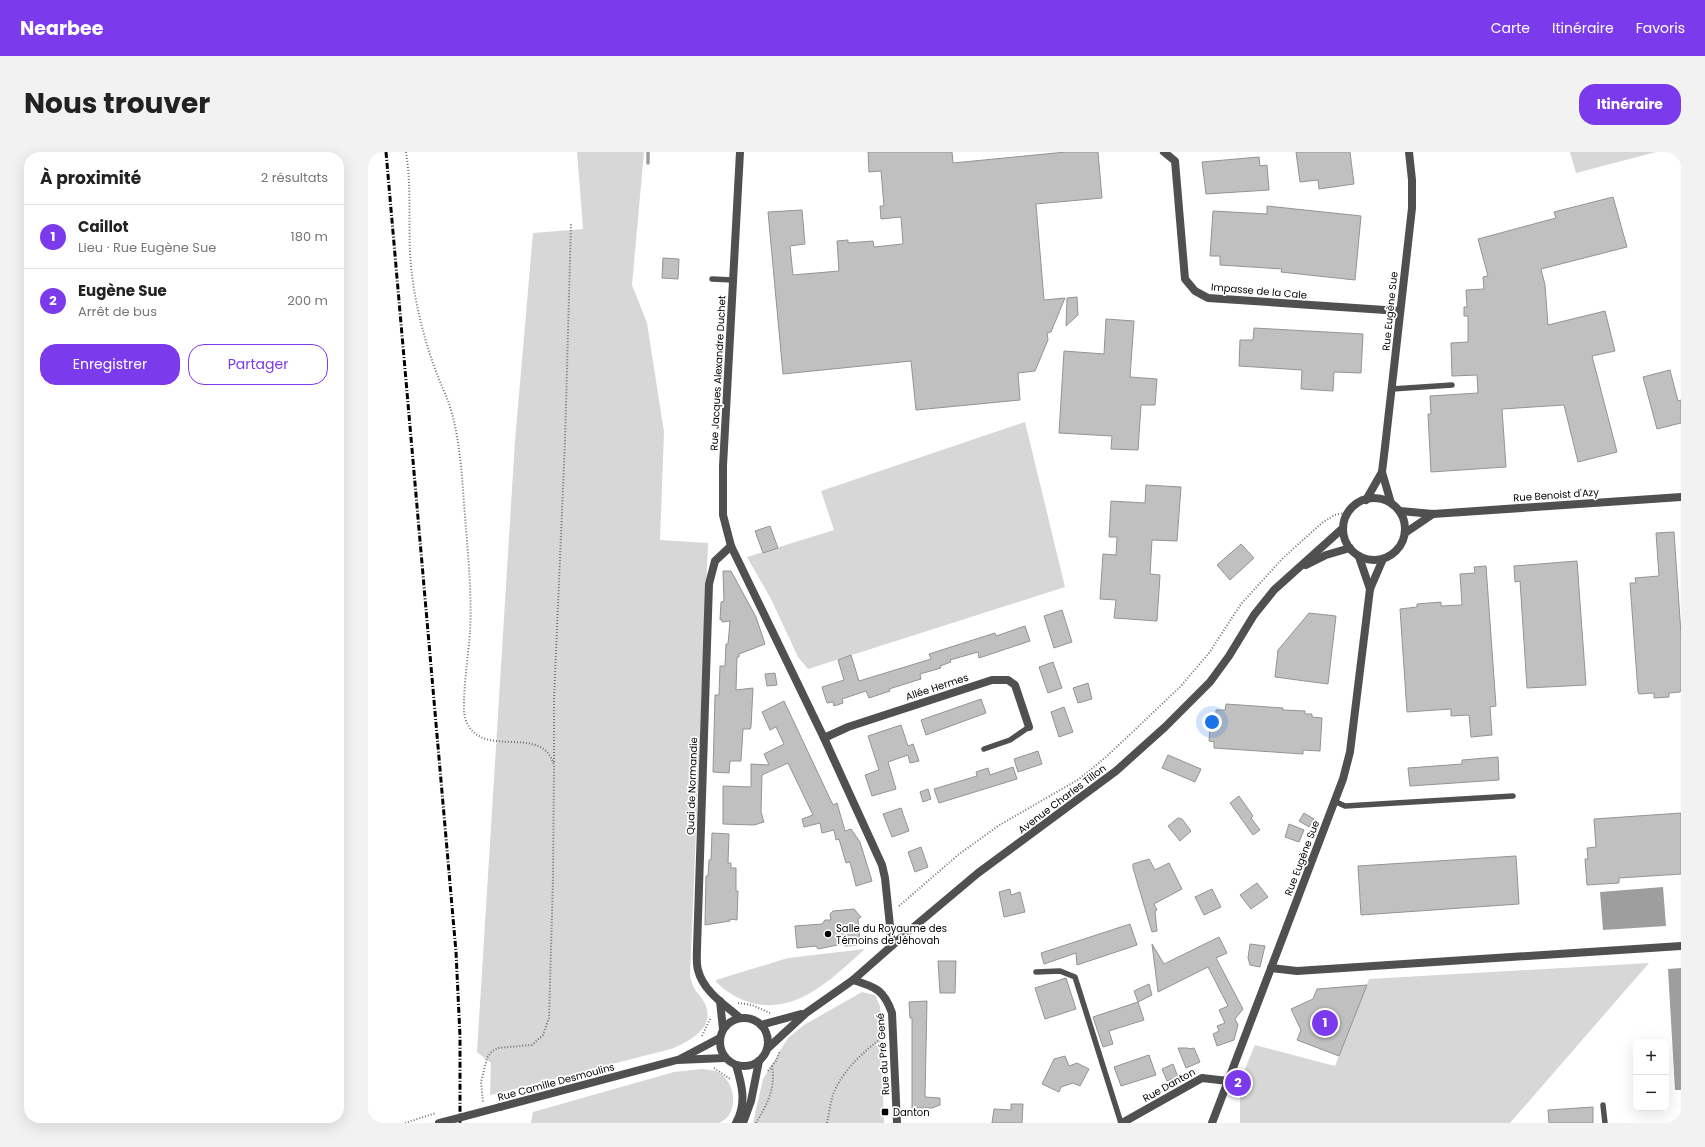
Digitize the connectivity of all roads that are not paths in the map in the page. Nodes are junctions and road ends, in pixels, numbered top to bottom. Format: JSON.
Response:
{"nodes":[{"id":1,"x":1164,"y":152,"type":"edge"},
{"id":2,"x":1409,"y":152,"type":"edge"},
{"id":3,"x":740,"y":153,"type":"edge"},
{"id":4,"x":712,"y":279,"type":"dead end"},
{"id":5,"x":733,"y":280,"type":"junction"},
{"id":6,"x":1400,"y":311,"type":"junction"},
{"id":7,"x":1452,"y":385,"type":"dead end"},
{"id":8,"x":1392,"y":389,"type":"junction"},
{"id":9,"x":1382,"y":472,"type":"junction"},
{"id":10,"x":1681,"y":497,"type":"edge"},
{"id":11,"x":1366,"y":500,"type":"junction"},
{"id":12,"x":1391,"y":503,"type":"junction"},
{"id":13,"x":1400,"y":511,"type":"junction"},
{"id":14,"x":1433,"y":514,"type":"junction"},
{"id":15,"x":1343,"y":528,"type":"junction"},
{"id":16,"x":1405,"y":533,"type":"junction"},
{"id":17,"x":731,"y":546,"type":"junction"},
{"id":18,"x":1350,"y":548,"type":"junction"},
{"id":19,"x":1359,"y":557,"type":"junction"},
{"id":20,"x":1383,"y":559,"type":"junction"},
{"id":21,"x":1298,"y":569,"type":"junction"},
{"id":22,"x":1370,"y":589,"type":"junction"},
{"id":23,"x":1029,"y":727,"type":"joint"},
{"id":24,"x":824,"y":738,"type":"junction"},
{"id":25,"x":984,"y":749,"type":"dead end"},
{"id":26,"x":1512,"y":796,"type":"dead end"},
{"id":27,"x":1334,"y":801,"type":"junction"},
{"id":28,"x":892,"y":945,"type":"junction"},
{"id":29,"x":1681,"y":946,"type":"edge"},
{"id":30,"x":1271,"y":968,"type":"junction"},
{"id":31,"x":1036,"y":972,"type":"dead end"},
{"id":32,"x":853,"y":980,"type":"junction"},
{"id":33,"x":720,"y":1001,"type":"junction"},
{"id":34,"x":806,"y":1013,"type":"junction"},
{"id":35,"x":740,"y":1018,"type":"junction"},
{"id":36,"x":761,"y":1025,"type":"junction"},
{"id":37,"x":723,"y":1029,"type":"junction"},
{"id":38,"x":720,"y":1038,"type":"junction"},
{"id":39,"x":767,"y":1049,"type":"junction"},
{"id":40,"x":725,"y":1058,"type":"junction"},
{"id":41,"x":677,"y":1060,"type":"junction"},
{"id":42,"x":759,"y":1061,"type":"junction"},
{"id":43,"x":736,"y":1065,"type":"junction"},
{"id":44,"x":1228,"y":1081,"type":"junction"},
{"id":45,"x":1603,"y":1105,"type":"dead end"},
{"id":46,"x":439,"y":1123,"type":"edge"},
{"id":47,"x":736,"y":1123,"type":"edge"},
{"id":48,"x":743,"y":1123,"type":"edge"},
{"id":49,"x":897,"y":1123,"type":"edge"},
{"id":50,"x":1122,"y":1123,"type":"edge"},
{"id":51,"x":1212,"y":1123,"type":"edge"},
{"id":52,"x":1605,"y":1123,"type":"edge"}],
"edges":[{"from":1,"to":6,"type":"street","name":"Impasse de la Cale"},
{"from":2,"to":6,"type":"street","name":"Rue Eugène Sue"},
{"from":3,"to":5,"type":"street","name":"Rue Jacques Alexandre Duchet"},
{"from":4,"to":5,"type":"lane"},
{"from":5,"to":17,"type":"street","name":"Rue Jacques Alexandre Duchet"},
{"from":6,"to":8,"type":"street","name":"Rue Eugène Sue"},
{"from":7,"to":8,"type":"lane"},
{"from":8,"to":9,"type":"street","name":"Rue Eugène Sue"},
{"from":9,"to":11,"type":"street","name":"Rue Eugène Sue"},
{"from":9,"to":12,"type":"street","name":"Rue Eugène Sue"},
{"from":10,"to":14,"type":"street","name":"Rue Benoist d'Azy"},
{"from":11,"to":12,"type":"street"},
{"from":11,"to":15,"type":"street"},
{"from":12,"to":13,"type":"street"},
{"from":13,"to":14,"type":"street","name":"Rue Benoist d'Azy"},
{"from":13,"to":16,"type":"street"},
{"from":14,"to":16,"type":"street"},
{"from":15,"to":18,"type":"street"},
{"from":15,"to":21,"type":"street","name":"Avenue Charles Tillon"},
{"from":16,"to":20,"type":"street"},
{"from":17,"to":24,"type":"street","name":"Rue Jacques Alexandre Duchet"},
{"from":17,"to":33,"type":"street","name":"Quai de Normandie"},
{"from":18,"to":19,"type":"street"},
{"from":18,"to":21,"type":"street","name":"Avenue Charles Tillon"},
{"from":19,"to":20,"type":"street"},
{"from":19,"to":22,"type":"street","name":"Rue Eugène Sue"},
{"from":20,"to":22,"type":"street","name":"Rue Eugène Sue"},
{"from":21,"to":28,"type":"street","name":"Avenue Charles Tillon"},
{"from":22,"to":27,"type":"street","name":"Rue Eugène Sue"},
{"from":23,"to":24,"type":"street","name":"Allée Hermes"},
{"from":23,"to":25,"type":"lane"},
{"from":24,"to":28,"type":"street","name":"Rue Jacques Alexandre Duchet"},
{"from":26,"to":27,"type":"lane"},
{"from":27,"to":30,"type":"street","name":"Rue Eugène Sue"},
{"from":28,"to":32,"type":"street","name":"Avenue Charles Tillon"},
{"from":29,"to":30,"type":"street"},
{"from":30,"to":44,"type":"street","name":"Rue Eugène Sue"},
{"from":31,"to":50,"type":"lane"},
{"from":32,"to":34,"type":"street","name":"Avenue Charles Tillon"},
{"from":32,"to":49,"type":"street","name":"Rue du Pré Gené"},
{"from":33,"to":35,"type":"street","name":"Quai de Normandie"},
{"from":33,"to":37,"type":"street"},
{"from":34,"to":36,"type":"street","name":"Avenue Charles Tillon"},
{"from":34,"to":39,"type":"street","name":"Avenue Charles Tillon"},
{"from":35,"to":36,"type":"street"},
{"from":35,"to":37,"type":"street"},
{"from":36,"to":39,"type":"street"},
{"from":37,"to":38,"type":"street"},
{"from":38,"to":40,"type":"street"},
{"from":38,"to":41,"type":"street","name":"Rue Camille Desmoulins"},
{"from":39,"to":42,"type":"street"},
{"from":40,"to":41,"type":"street","name":"Rue Camille Desmoulins"},
{"from":40,"to":43,"type":"street"},
{"from":41,"to":46,"type":"street","name":"Rue Camille Desmoulins","bridge":true},
{"from":42,"to":43,"type":"street"},
{"from":42,"to":48,"type":"street"},
{"from":43,"to":47,"type":"street"},
{"from":44,"to":50,"type":"street","name":"Rue Danton"},
{"from":44,"to":51,"type":"street","name":"Rue Eugène Sue"},
{"from":45,"to":52,"type":"lane"}]}
